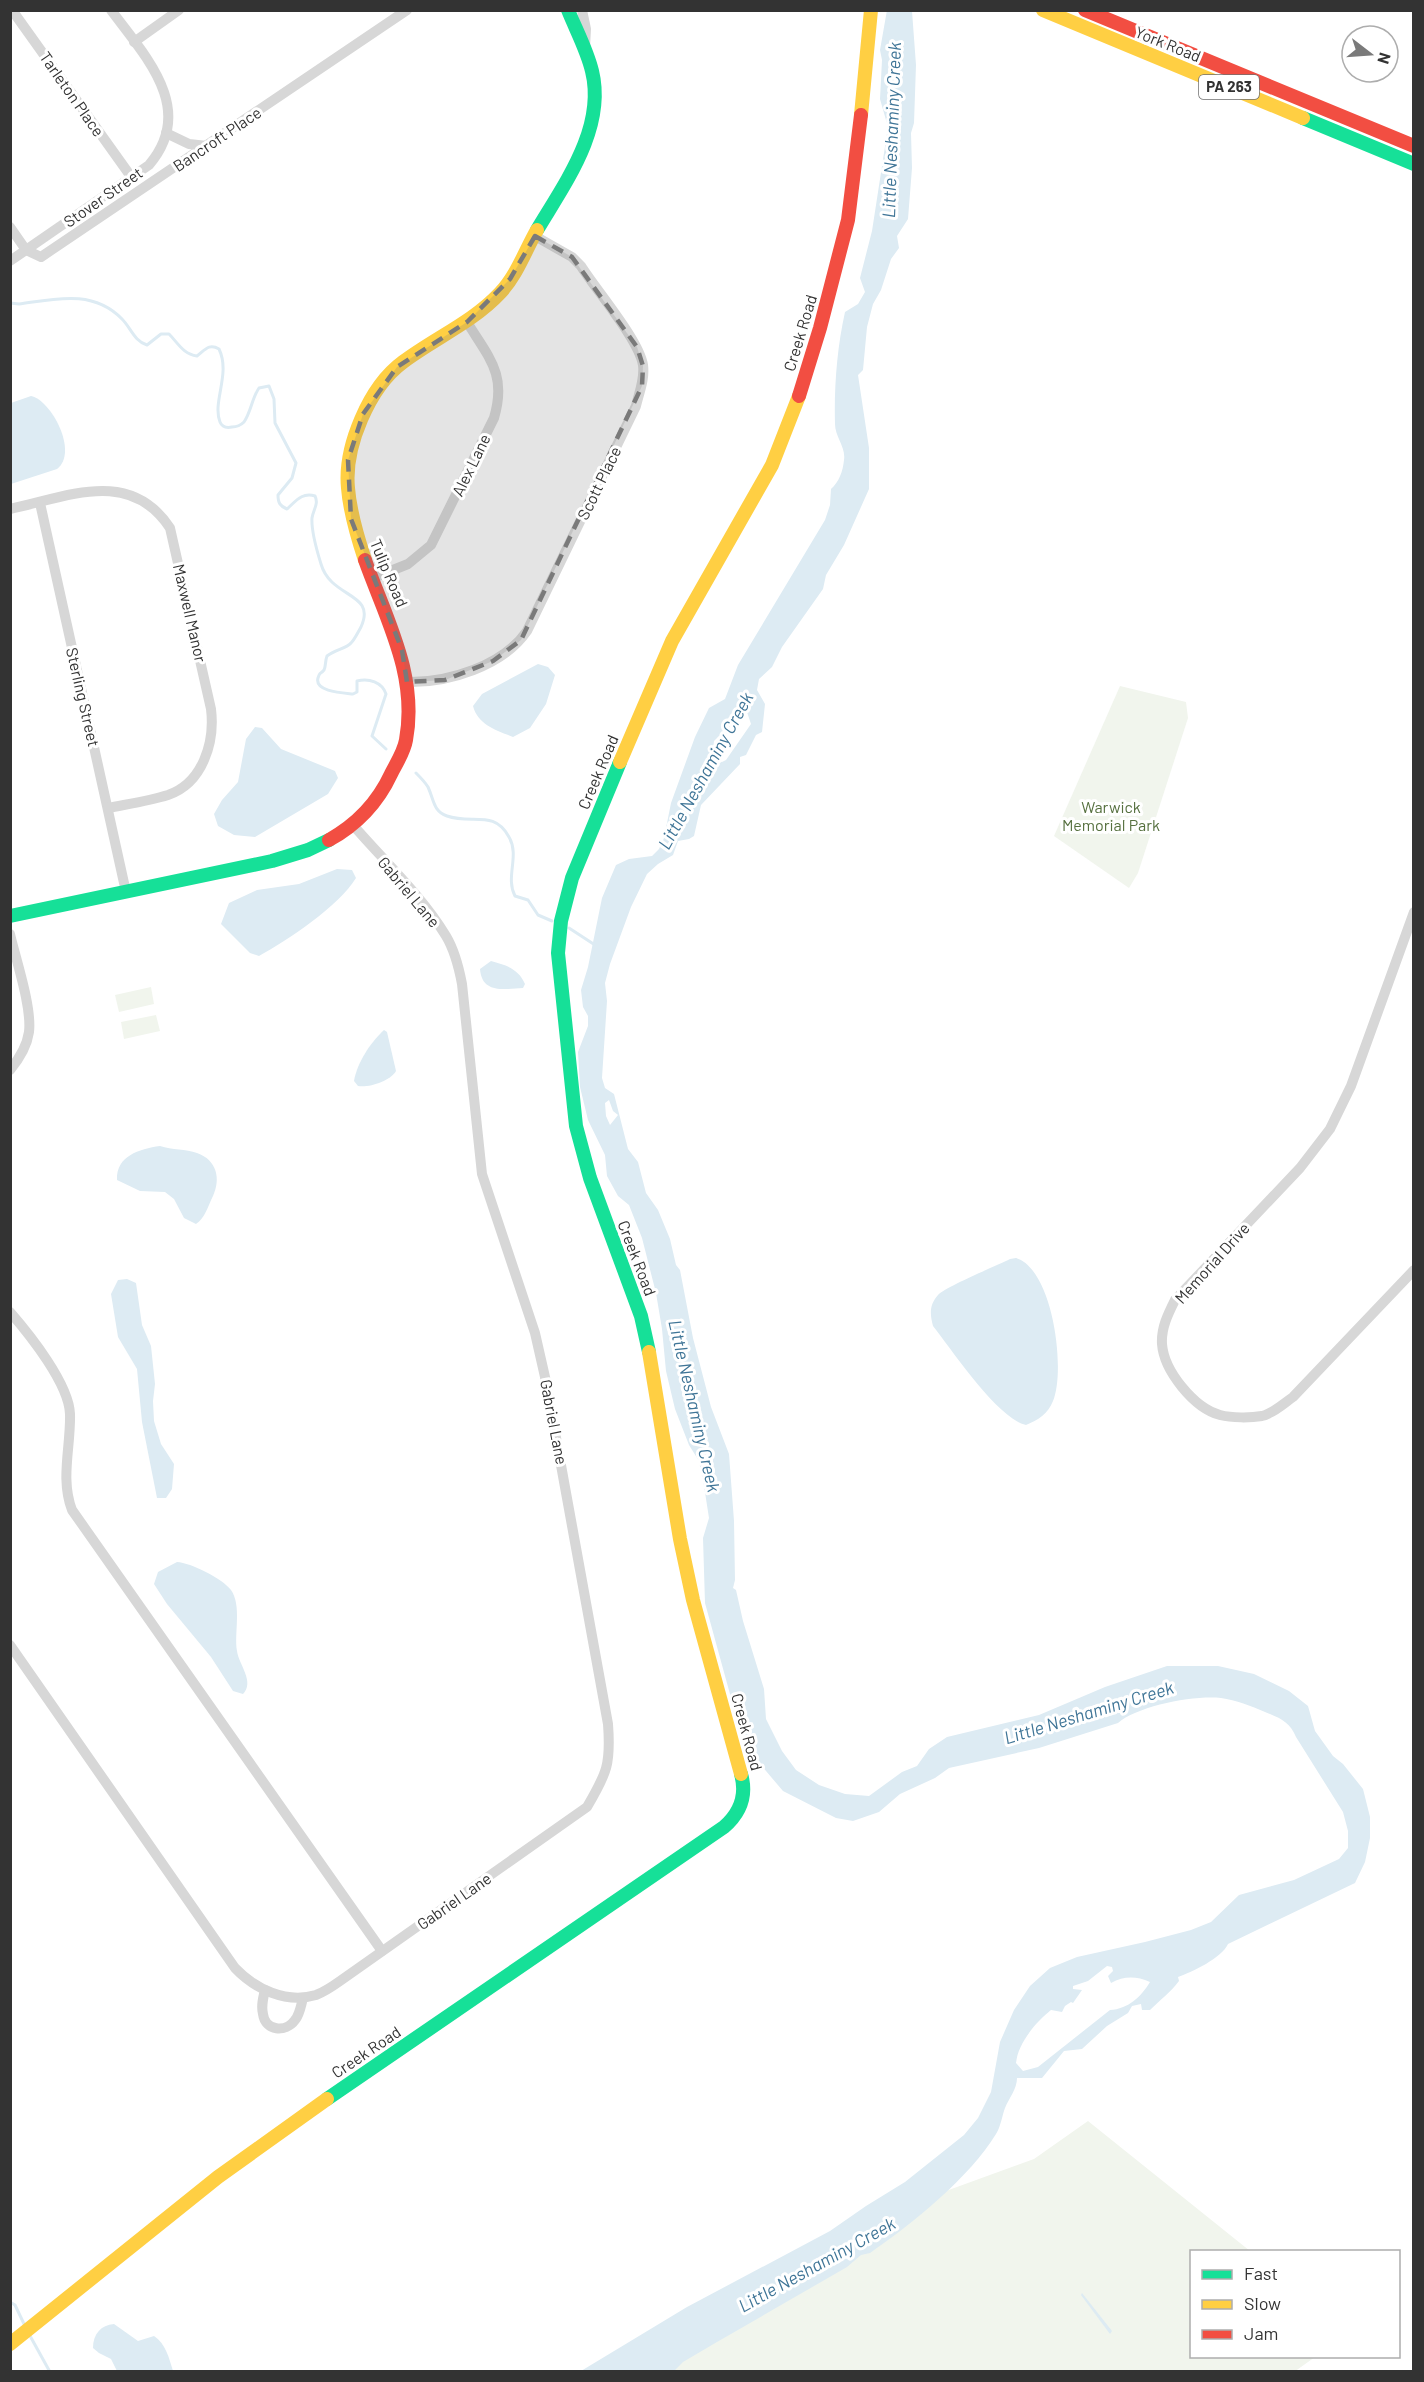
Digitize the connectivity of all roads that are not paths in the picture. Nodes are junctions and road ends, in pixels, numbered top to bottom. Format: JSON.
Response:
{"nodes":[{"id":1,"x":12,"y":10,"type":"edge"},
{"id":2,"x":111,"y":10,"type":"edge"},
{"id":3,"x":179,"y":10,"type":"edge"},
{"id":4,"x":407,"y":10,"type":"edge"},
{"id":5,"x":568,"y":10,"type":"edge"},
{"id":6,"x":582,"y":10,"type":"edge"},
{"id":7,"x":871,"y":10,"type":"edge"},
{"id":8,"x":1043,"y":10,"type":"edge"},
{"id":9,"x":1085,"y":10,"type":"edge"},
{"id":10,"x":134,"y":42,"type":"junction"},
{"id":11,"x":585,"y":51,"type":"junction"},
{"id":12,"x":166,"y":134,"type":"junction"},
{"id":13,"x":207,"y":146,"type":"junction"},
{"id":14,"x":1413,"y":146,"type":"edge"},
{"id":15,"x":1413,"y":164,"type":"edge"},
{"id":16,"x":132,"y":178,"type":"junction"},
{"id":17,"x":10,"y":227,"type":"edge"},
{"id":18,"x":535,"y":236,"type":"junction"},
{"id":19,"x":26,"y":250,"type":"junction"},
{"id":20,"x":10,"y":261,"type":"edge"},
{"id":21,"x":467,"y":322,"type":"junction"},
{"id":22,"x":40,"y":503,"type":"junction"},
{"id":23,"x":10,"y":509,"type":"edge"},
{"id":24,"x":373,"y":578,"type":"junction"},
{"id":25,"x":407,"y":682,"type":"junction"},
{"id":26,"x":108,"y":808,"type":"junction"},
{"id":27,"x":353,"y":825,"type":"junction"},
{"id":28,"x":126,"y":892,"type":"junction"},
{"id":29,"x":1413,"y":912,"type":"edge"},
{"id":30,"x":10,"y":916,"type":"edge"},
{"id":31,"x":10,"y":934,"type":"edge"},
{"id":32,"x":10,"y":1070,"type":"edge"},
{"id":33,"x":1413,"y":1270,"type":"edge"},
{"id":34,"x":10,"y":1312,"type":"edge"},
{"id":35,"x":10,"y":1645,"type":"edge"},
{"id":36,"x":382,"y":1952,"type":"junction"},
{"id":37,"x":265,"y":1990,"type":"junction"},
{"id":38,"x":303,"y":1998,"type":"junction"},
{"id":39,"x":15,"y":2341,"type":"edge"}],
"edges":[{"from":1,"to":16,"type":"street","name":"Tarleton Place"},
{"from":2,"to":10,"type":"street","name":"Stover Street"},
{"from":3,"to":10,"type":"street"},
{"from":4,"to":13,"type":"street","name":"Bancroft Place"},
{"from":5,"to":11,"type":"main road","name":"Tulip Road"},
{"from":6,"to":11,"type":"street","name":"Tulip Road"},
{"from":7,"to":39,"type":"main road","name":"Creek Road"},
{"from":8,"to":15,"type":"main road","name":"York Road","number":"PA 263"},
{"from":9,"to":14,"type":"main road","name":"York Road","number":"PA 263"},
{"from":10,"to":12,"type":"street","name":"Stover Street"},
{"from":11,"to":18,"type":"main road","name":"Tulip Road"},
{"from":12,"to":13,"type":"street"},
{"from":12,"to":16,"type":"street","name":"Stover Street"},
{"from":13,"to":19,"type":"street","name":"Bancroft Place"},
{"from":16,"to":19,"type":"street","name":"Stover Street"},
{"from":17,"to":19,"type":"street"},
{"from":18,"to":21,"type":"main road","name":"Tulip Road"},
{"from":18,"to":25,"type":"street","name":"Scott Place"},
{"from":19,"to":20,"type":"street","name":"Stover Street"},
{"from":21,"to":24,"type":"main road","name":"Tulip Road"},
{"from":21,"to":24,"type":"street","name":"Alex Lane"},
{"from":22,"to":23,"type":"street","name":"Maxwell Manor"},
{"from":22,"to":26,"type":"street","name":"Sterling Street"},
{"from":22,"to":26,"type":"street","name":"Maxwell Manor"},
{"from":24,"to":25,"type":"main road","name":"Tulip Road"},
{"from":25,"to":27,"type":"main road","name":"Tulip Road"},
{"from":26,"to":28,"type":"street","name":"Sterling Street"},
{"from":27,"to":28,"type":"main road","name":"Tulip Road"},
{"from":27,"to":36,"type":"street","name":"Gabriel Lane"},
{"from":28,"to":30,"type":"main road","name":"Tulip Road"},
{"from":29,"to":33,"type":"street","name":"Memorial Drive"},
{"from":31,"to":32,"type":"street"},
{"from":34,"to":36,"type":"street"},
{"from":35,"to":37,"type":"street"},
{"from":36,"to":38,"type":"street","name":"Gabriel Lane"},
{"from":37,"to":38,"type":"street"},
{"from":37,"to":38,"type":"street"}]}
